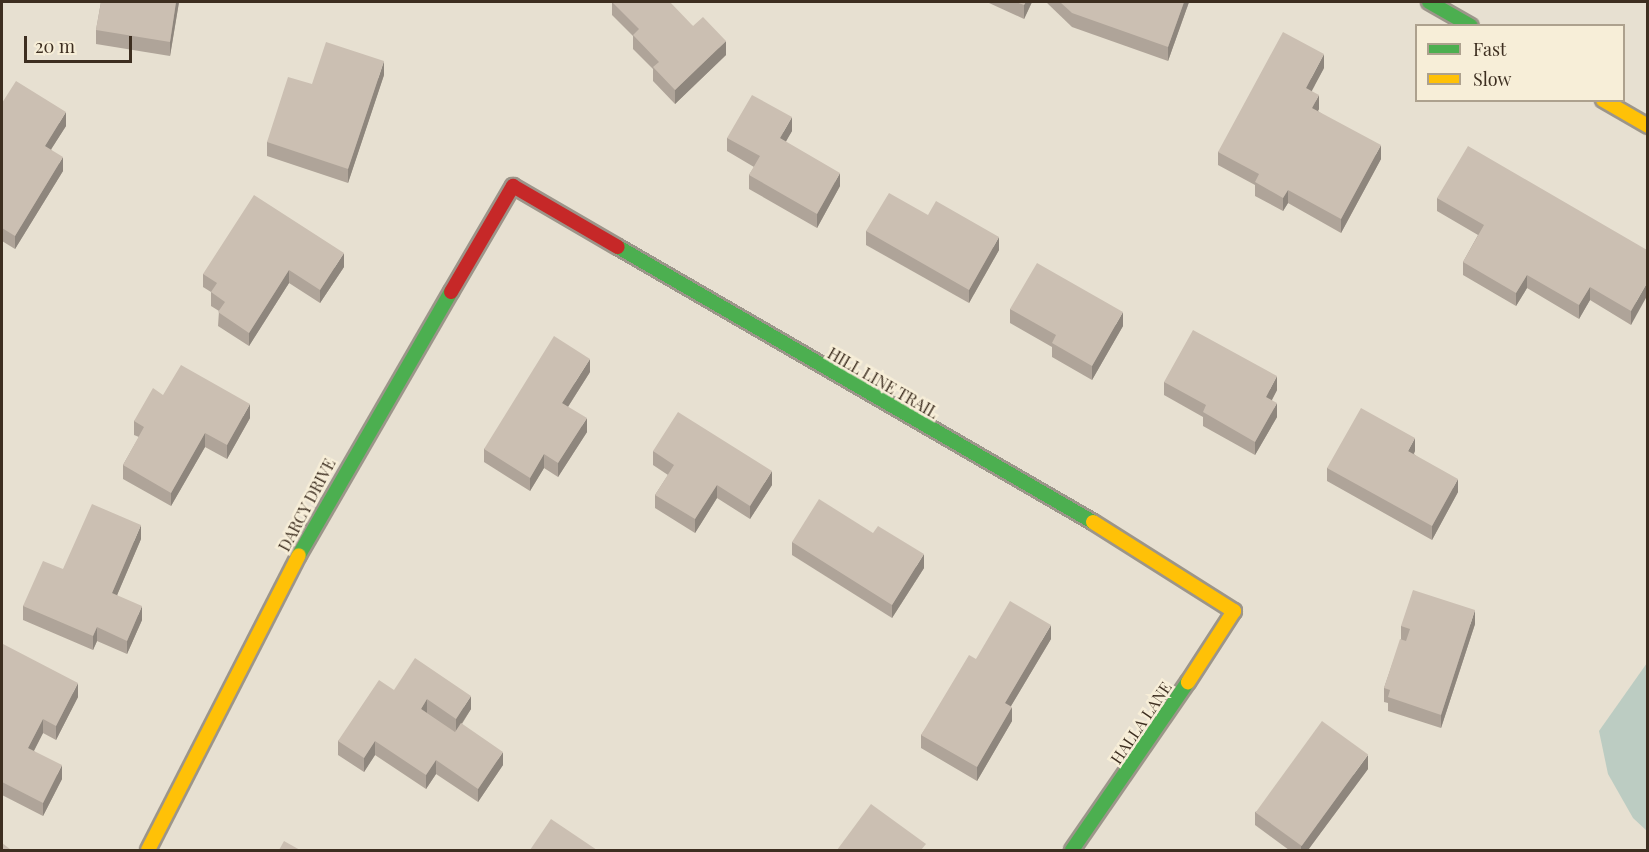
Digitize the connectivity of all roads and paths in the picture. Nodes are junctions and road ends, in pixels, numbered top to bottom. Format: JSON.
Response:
{"nodes":[{"id":1,"x":1429,"y":2,"type":"edge"},
{"id":2,"x":1468,"y":24,"type":"edge"},
{"id":3,"x":1606,"y":102,"type":"edge"},
{"id":4,"x":1647,"y":126,"type":"edge"},
{"id":5,"x":513,"y":186,"type":"joint"},
{"id":6,"x":1234,"y":611,"type":"joint"},
{"id":7,"x":148,"y":850,"type":"edge"},
{"id":8,"x":1072,"y":850,"type":"edge"}],
"edges":[{"from":1,"to":2,"type":"street"},
{"from":3,"to":4,"type":"street"},
{"from":5,"to":6,"type":"street","name":"HILL LINE TRAIL"},
{"from":5,"to":7,"type":"street","name":"DARCY DRIVE"},
{"from":6,"to":8,"type":"street","name":"HALLA LANE"}]}
